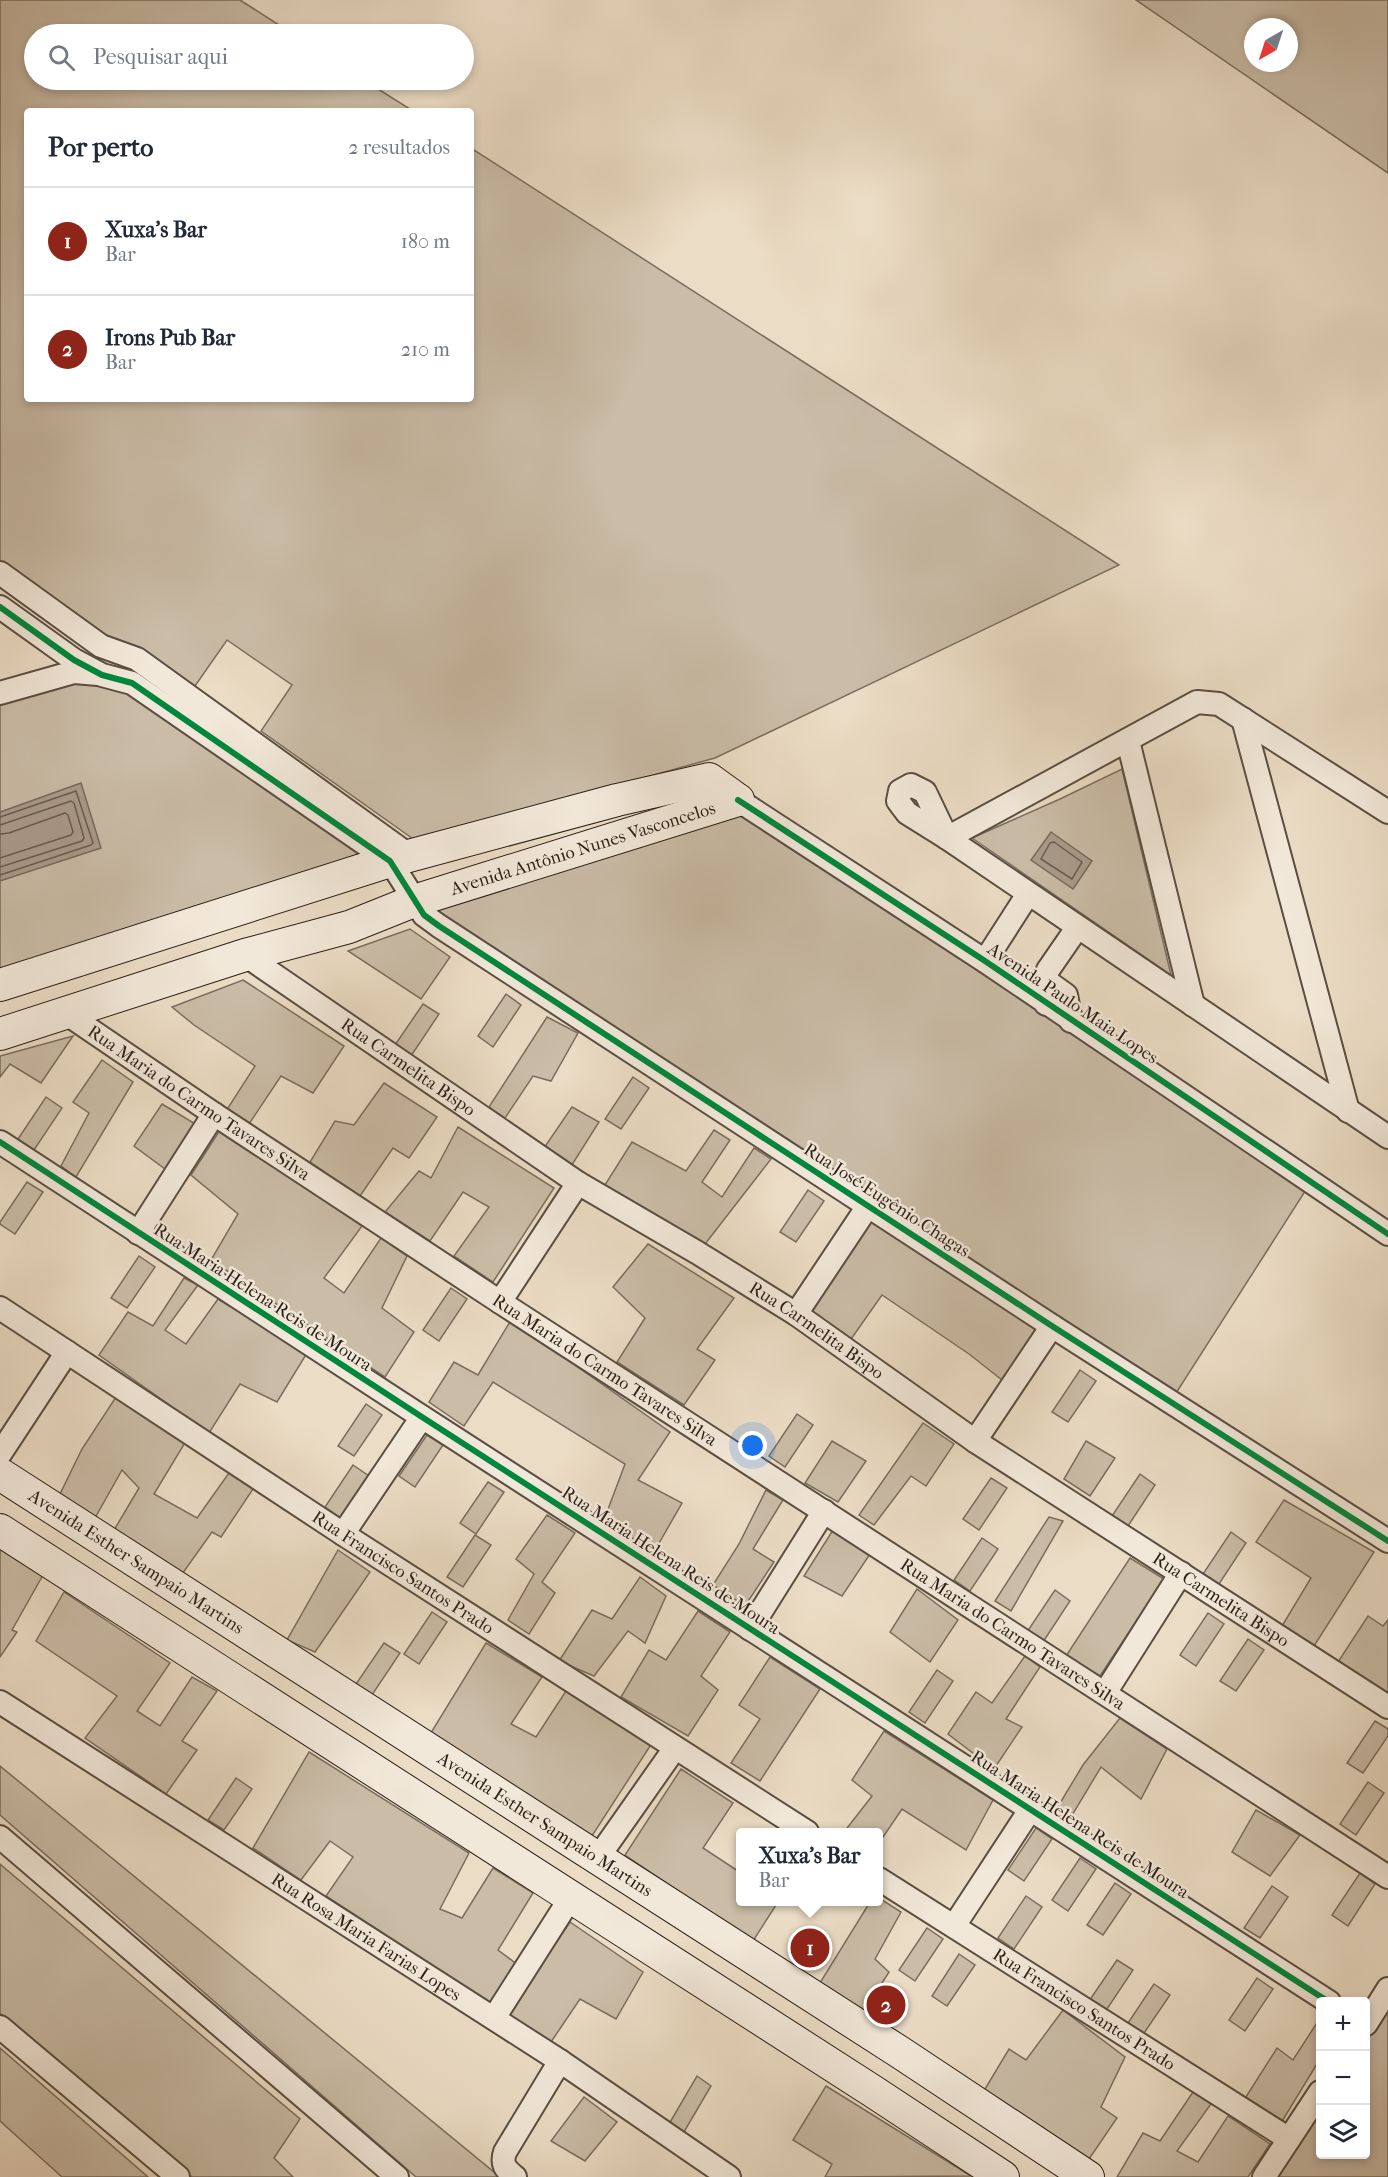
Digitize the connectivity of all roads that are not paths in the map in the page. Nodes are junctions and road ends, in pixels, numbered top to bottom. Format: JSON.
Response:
{"nodes":[{"id":1,"x":0,"y":573,"type":"edge"},
{"id":2,"x":0,"y":607,"type":"edge"},
{"id":3,"x":36,"y":633,"type":"junction"},
{"id":4,"x":102,"y":675,"type":"junction"},
{"id":5,"x":39,"y":682,"type":"junction"},
{"id":6,"x":0,"y":693,"type":"edge"},
{"id":7,"x":1243,"y":719,"type":"junction"},
{"id":8,"x":1128,"y":741,"type":"junction"},
{"id":9,"x":738,"y":800,"type":"junction"},
{"id":10,"x":1388,"y":812,"type":"edge"},
{"id":11,"x":400,"y":859,"type":"junction"},
{"id":12,"x":1028,"y":894,"type":"junction"},
{"id":13,"x":414,"y":901,"type":"junction"},
{"id":14,"x":182,"y":928,"type":"junction"},
{"id":15,"x":1077,"y":928,"type":"junction"},
{"id":16,"x":245,"y":955,"type":"junction"},
{"id":17,"x":985,"y":962,"type":"junction"},
{"id":18,"x":193,"y":972,"type":"junction"},
{"id":19,"x":1045,"y":980,"type":"junction"},
{"id":20,"x":0,"y":985,"type":"edge"},
{"id":21,"x":1046,"y":1004,"type":"junction"},
{"id":22,"x":1192,"y":1005,"type":"junction"},
{"id":23,"x":66,"y":1014,"type":"junction"},
{"id":24,"x":1071,"y":1021,"type":"junction"},
{"id":25,"x":0,"y":1034,"type":"edge"},
{"id":26,"x":1348,"y":1111,"type":"junction"},
{"id":27,"x":214,"y":1114,"type":"junction"},
{"id":28,"x":1388,"y":1137,"type":"edge"},
{"id":29,"x":0,"y":1142,"type":"edge"},
{"id":30,"x":578,"y":1183,"type":"junction"},
{"id":31,"x":868,"y":1206,"type":"junction"},
{"id":32,"x":138,"y":1233,"type":"junction"},
{"id":33,"x":1388,"y":1234,"type":"edge"},
{"id":34,"x":500,"y":1302,"type":"junction"},
{"id":35,"x":0,"y":1308,"type":"edge"},
{"id":36,"x":796,"y":1314,"type":"junction"},
{"id":37,"x":1052,"y":1326,"type":"junction"},
{"id":38,"x":67,"y":1352,"type":"junction"},
{"id":39,"x":422,"y":1417,"type":"junction"},
{"id":40,"x":975,"y":1441,"type":"junction"},
{"id":41,"x":0,"y":1455,"type":"edge"},
{"id":42,"x":0,"y":1474,"type":"edge"},
{"id":43,"x":824,"y":1511,"type":"junction"},
{"id":44,"x":0,"y":1530,"type":"edge"},
{"id":45,"x":343,"y":1534,"type":"junction"},
{"id":46,"x":1388,"y":1541,"type":"edge"},
{"id":47,"x":1180,"y":1573,"type":"junction"},
{"id":48,"x":750,"y":1629,"type":"junction"},
{"id":49,"x":287,"y":1658,"type":"junction"},
{"id":50,"x":1105,"y":1693,"type":"junction"},
{"id":51,"x":261,"y":1698,"type":"junction"},
{"id":52,"x":0,"y":1702,"type":"edge"},
{"id":53,"x":1388,"y":1707,"type":"edge"},
{"id":54,"x":675,"y":1748,"type":"junction"},
{"id":55,"x":1030,"y":1810,"type":"junction"},
{"id":56,"x":799,"y":1828,"type":"edge"},
{"id":57,"x":0,"y":1837,"type":"edge"},
{"id":58,"x":597,"y":1859,"type":"junction"},
{"id":59,"x":1388,"y":1877,"type":"edge"},
{"id":60,"x":883,"y":1882,"type":"edge"},
{"id":61,"x":571,"y":1897,"type":"junction"},
{"id":62,"x":954,"y":1926,"type":"junction"},
{"id":63,"x":1388,"y":1989,"type":"edge"},
{"id":64,"x":1323,"y":1997,"type":"edge"},
{"id":65,"x":1370,"y":2016,"type":"edge"},
{"id":66,"x":494,"y":2018,"type":"junction"},
{"id":67,"x":0,"y":2026,"type":"edge"},
{"id":68,"x":901,"y":2053,"type":"junction"},
{"id":69,"x":560,"y":2061,"type":"junction"},
{"id":70,"x":874,"y":2092,"type":"junction"},
{"id":71,"x":1316,"y":2097,"type":"edge"},
{"id":72,"x":1289,"y":2139,"type":"junction"},
{"id":73,"x":509,"y":2169,"type":"edge"},
{"id":74,"x":178,"y":2177,"type":"edge"},
{"id":75,"x":397,"y":2177,"type":"edge"},
{"id":76,"x":729,"y":2177,"type":"edge"},
{"id":77,"x":1003,"y":2177,"type":"edge"},
{"id":78,"x":1089,"y":2177,"type":"edge"},
{"id":79,"x":1264,"y":2177,"type":"edge"}],
"edges":[{"from":1,"to":11,"type":"street"},
{"from":2,"to":3,"type":"street"},
{"from":3,"to":4,"type":"street"},
{"from":3,"to":5,"type":"street"},
{"from":4,"to":5,"type":"street"},
{"from":4,"to":11,"type":"street"},
{"from":5,"to":6,"type":"street"},
{"from":7,"to":8,"type":"street"},
{"from":7,"to":10,"type":"street"},
{"from":7,"to":26,"type":"street"},
{"from":8,"to":12,"type":"street"},
{"from":8,"to":22,"type":"street"},
{"from":9,"to":11,"type":"street","name":"Avenida Antônio Nunes Vasconcelos"},
{"from":9,"to":13,"type":"street","name":"Avenida Antônio Nunes Vasconcelos"},
{"from":9,"to":17,"type":"street","name":"Avenida Paulo Maia Lopes"},
{"from":11,"to":13,"type":"street","name":"Rua José Eugênio Chagas"},
{"from":11,"to":14,"type":"street","name":"Avenida Antônio Nunes Vasconcelos"},
{"from":12,"to":15,"type":"street"},
{"from":12,"to":17,"type":"street"},
{"from":13,"to":16,"type":"street","name":"Avenida Antônio Nunes Vasconcelos"},
{"from":13,"to":31,"type":"street","name":"Rua José Eugênio Chagas"},
{"from":14,"to":18,"type":"street"},
{"from":14,"to":20,"type":"street","name":"Avenida Antônio Nunes Vasconcelos"},
{"from":15,"to":19,"type":"street"},
{"from":15,"to":22,"type":"street"},
{"from":16,"to":18,"type":"street","name":"Avenida Antônio Nunes Vasconcelos"},
{"from":16,"to":30,"type":"street","name":"Rua Carmelita Bispo"},
{"from":17,"to":21,"type":"street","name":"Avenida Paulo Maia Lopes"},
{"from":18,"to":23,"type":"street","name":"Avenida Antônio Nunes Vasconcelos"},
{"from":19,"to":21,"type":"street"},
{"from":19,"to":24,"type":"street"},
{"from":21,"to":24,"type":"street","name":"Avenida Paulo Maia Lopes"},
{"from":22,"to":26,"type":"street"},
{"from":23,"to":25,"type":"street","name":"Avenida Antônio Nunes Vasconcelos"},
{"from":23,"to":27,"type":"street","name":"Rua Maria do Carmo Tavares Silva"},
{"from":24,"to":33,"type":"street","name":"Avenida Paulo Maia Lopes"},
{"from":26,"to":28,"type":"street"},
{"from":27,"to":32,"type":"street"},
{"from":27,"to":34,"type":"street","name":"Rua Maria do Carmo Tavares Silva"},
{"from":29,"to":32,"type":"street","name":"Rua Maria Helena Reis de Moura"},
{"from":30,"to":34,"type":"street"},
{"from":30,"to":36,"type":"street","name":"Rua Carmelita Bispo"},
{"from":31,"to":36,"type":"street"},
{"from":31,"to":37,"type":"street","name":"Rua José Eugênio Chagas"},
{"from":32,"to":39,"type":"street","name":"Rua Maria Helena Reis de Moura"},
{"from":34,"to":43,"type":"street","name":"Rua Maria do Carmo Tavares Silva"},
{"from":35,"to":38,"type":"street","name":"Rua Francisco Santos Prado"},
{"from":36,"to":40,"type":"street","name":"Rua Carmelita Bispo"},
{"from":37,"to":40,"type":"street"},
{"from":37,"to":46,"type":"street","name":"Rua José Eugênio Chagas"},
{"from":38,"to":41,"type":"street"},
{"from":38,"to":45,"type":"street","name":"Rua Francisco Santos Prado"},
{"from":39,"to":45,"type":"street"},
{"from":39,"to":48,"type":"street","name":"Rua Maria Helena Reis de Moura"},
{"from":40,"to":47,"type":"street","name":"Rua Carmelita Bispo"},
{"from":42,"to":49,"type":"street","name":"Avenida Esther Sampaio Martins"},
{"from":43,"to":48,"type":"street"},
{"from":43,"to":50,"type":"street","name":"Rua Maria do Carmo Tavares Silva"},
{"from":44,"to":51,"type":"street"},
{"from":45,"to":54,"type":"street","name":"Rua Francisco Santos Prado"},
{"from":47,"to":50,"type":"street"},
{"from":47,"to":53,"type":"street","name":"Rua Carmelita Bispo"},
{"from":48,"to":55,"type":"street","name":"Rua Maria Helena Reis de Moura"},
{"from":49,"to":51,"type":"street"},
{"from":49,"to":58,"type":"street","name":"Avenida Esther Sampaio Martins"},
{"from":50,"to":59,"type":"street","name":"Rua Maria do Carmo Tavares Silva"},
{"from":51,"to":61,"type":"street"},
{"from":52,"to":66,"type":"street","name":"Rua Rosa Maria Farias Lopes"},
{"from":54,"to":56,"type":"street","name":"Rua Francisco Santos Prado"},
{"from":54,"to":58,"type":"street"},
{"from":55,"to":62,"type":"street"},
{"from":55,"to":64,"type":"street","name":"Rua Maria Helena Reis de Moura"},
{"from":57,"to":75,"type":"street"},
{"from":58,"to":68,"type":"street","name":"Avenida Esther Sampaio Martins"},
{"from":60,"to":62,"type":"street","name":"Rua Francisco Santos Prado"},
{"from":61,"to":66,"type":"street"},
{"from":61,"to":70,"type":"street"},
{"from":62,"to":72,"type":"street","name":"Rua Francisco Santos Prado"},
{"from":63,"to":65,"type":"street"},
{"from":66,"to":69,"type":"street","name":"Rua Rosa Maria Farias Lopes"},
{"from":67,"to":74,"type":"street"},
{"from":68,"to":70,"type":"street"},
{"from":68,"to":78,"type":"street","name":"Avenida Esther Sampaio Martins"},
{"from":69,"to":73,"type":"street"},
{"from":69,"to":76,"type":"street","name":"Rua Rosa Maria Farias Lopes"},
{"from":70,"to":77,"type":"street"},
{"from":71,"to":72,"type":"street"},
{"from":72,"to":79,"type":"street"}]}
